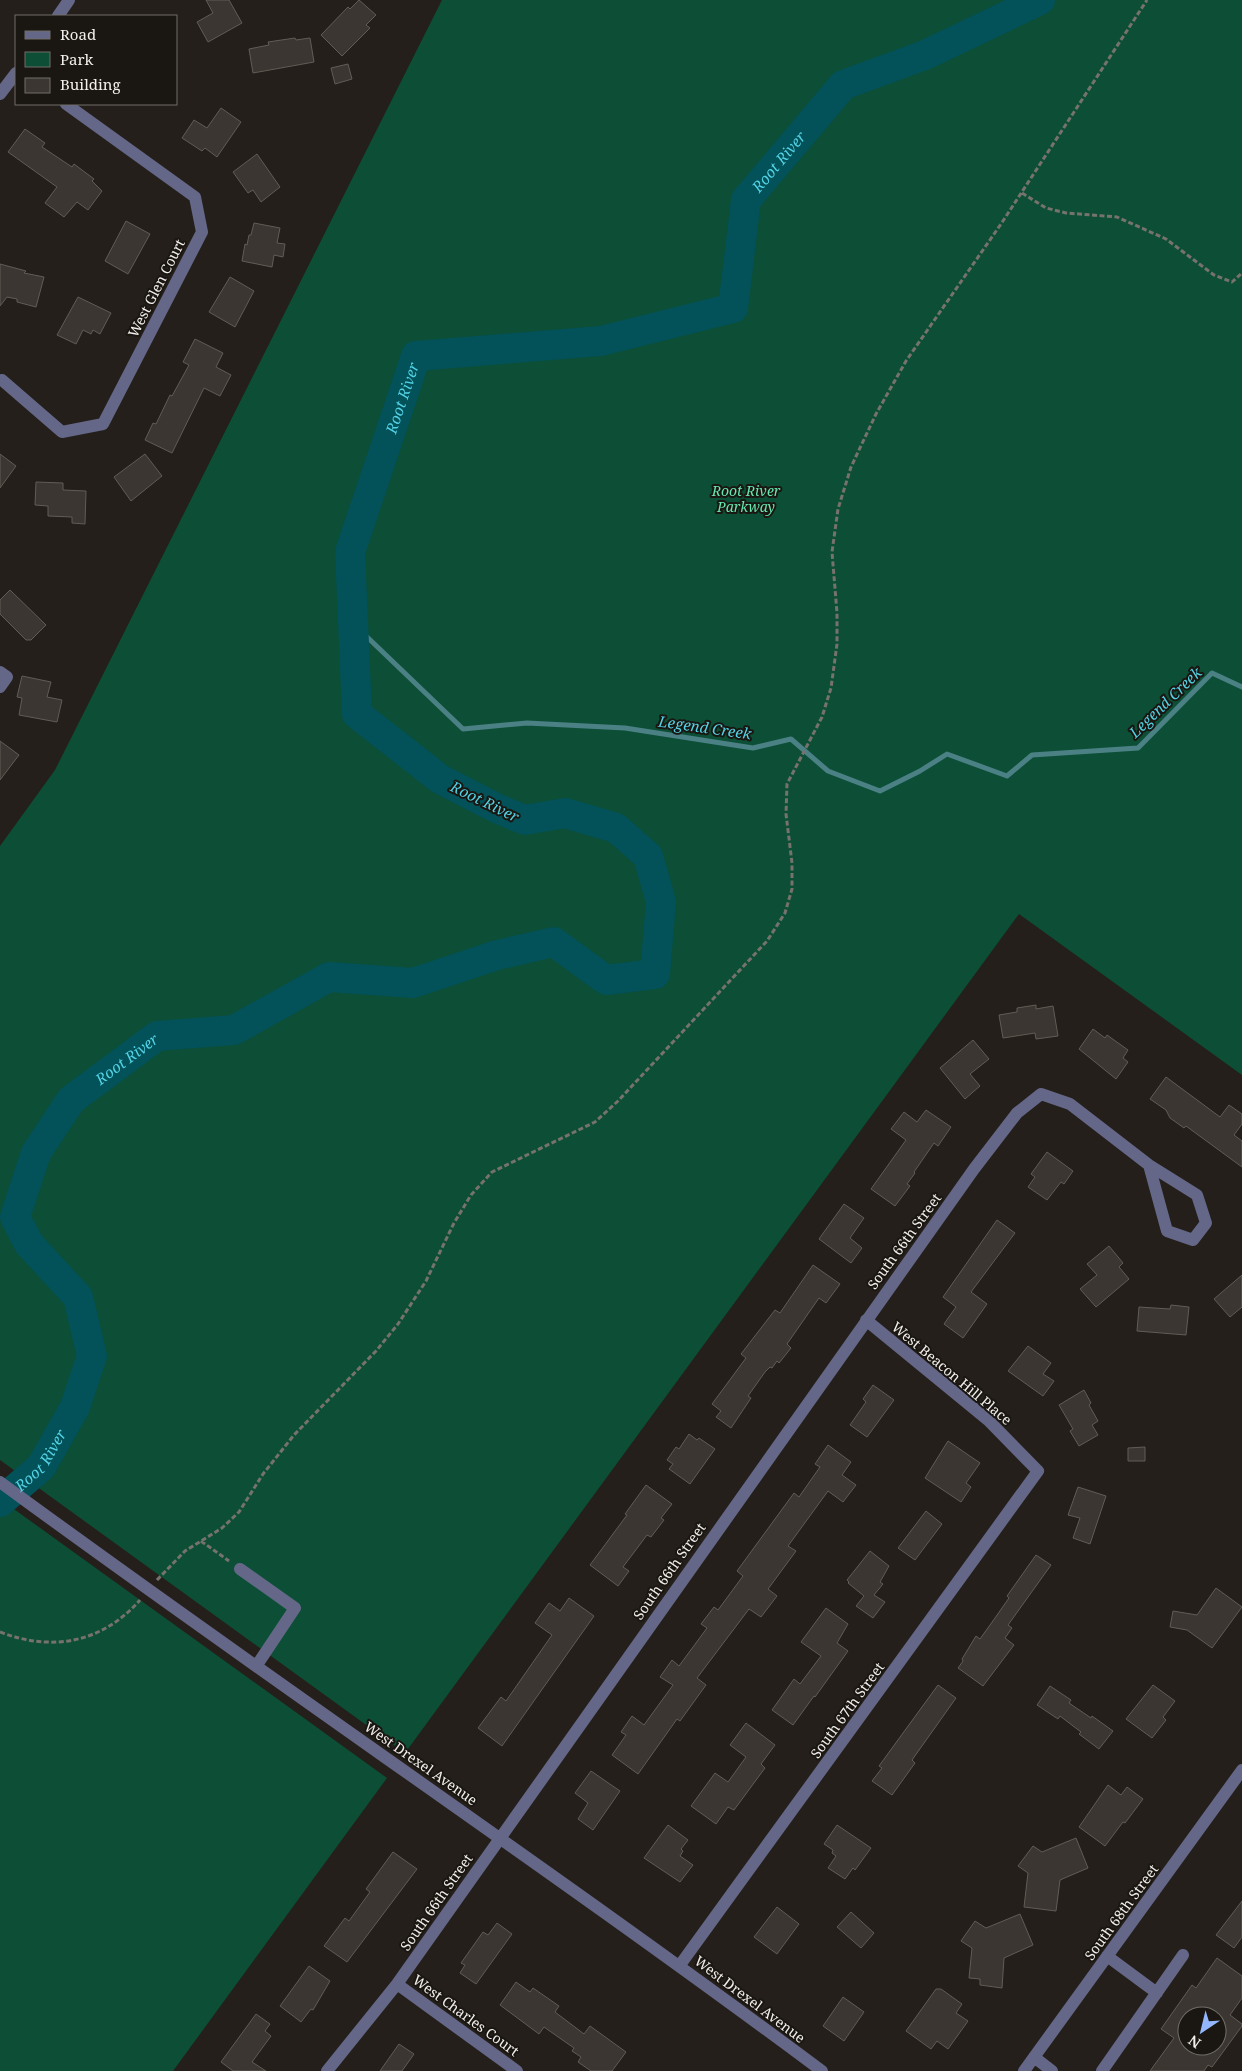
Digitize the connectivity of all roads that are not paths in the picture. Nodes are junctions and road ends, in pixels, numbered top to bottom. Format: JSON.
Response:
{"nodes":[{"id":1,"x":69,"y":0,"type":"edge"},
{"id":2,"x":59,"y":15,"type":"edge"},
{"id":3,"x":15,"y":74,"type":"edge"},
{"id":4,"x":0,"y":94,"type":"edge"},
{"id":5,"x":67,"y":105,"type":"edge"},
{"id":6,"x":2,"y":380,"type":"dead end"},
{"id":7,"x":1149,"y":1165,"type":"junction"},
{"id":8,"x":866,"y":1320,"type":"junction"},
{"id":9,"x":1038,"y":1471,"type":"joint"},
{"id":10,"x":0,"y":1482,"type":"edge"},
{"id":11,"x":240,"y":1569,"type":"road end"},
{"id":12,"x":257,"y":1666,"type":"junction"},
{"id":13,"x":1242,"y":1770,"type":"edge"},
{"id":14,"x":500,"y":1837,"type":"junction"},
{"id":15,"x":1183,"y":1955,"type":"dead end"},
{"id":16,"x":1107,"y":1956,"type":"junction"},
{"id":17,"x":680,"y":1966,"type":"junction"},
{"id":18,"x":397,"y":1984,"type":"junction"},
{"id":19,"x":1157,"y":1993,"type":"junction"},
{"id":20,"x":1034,"y":2057,"type":"junction"},
{"id":21,"x":327,"y":2071,"type":"edge"},
{"id":22,"x":518,"y":2071,"type":"edge"},
{"id":23,"x":822,"y":2071,"type":"edge"},
{"id":24,"x":1024,"y":2071,"type":"edge"},
{"id":25,"x":1052,"y":2071,"type":"edge"},
{"id":26,"x":1102,"y":2071,"type":"edge"}],
"edges":[{"from":1,"to":2,"type":"street"},
{"from":3,"to":4,"type":"street"},
{"from":5,"to":6,"type":"street","name":"West Glen Court"},
{"from":7,"to":7,"type":"street"},
{"from":7,"to":8,"type":"street","name":"South 66th Street"},
{"from":8,"to":9,"type":"street","name":"West Beacon Hill Place"},
{"from":8,"to":14,"type":"street","name":"South 66th Street"},
{"from":9,"to":17,"type":"street","name":"South 67th Street"},
{"from":10,"to":12,"type":"street","name":"West Drexel Avenue"},
{"from":11,"to":12,"type":"street"},
{"from":12,"to":14,"type":"street","name":"West Drexel Avenue"},
{"from":13,"to":16,"type":"street","name":"South 68th Street"},
{"from":14,"to":17,"type":"street","name":"West Drexel Avenue"},
{"from":14,"to":18,"type":"street","name":"South 66th Street"},
{"from":15,"to":19,"type":"street"},
{"from":16,"to":19,"type":"street"},
{"from":16,"to":20,"type":"street","name":"South 68th Street"},
{"from":17,"to":23,"type":"street","name":"West Drexel Avenue"},
{"from":18,"to":21,"type":"street","name":"South 66th Street"},
{"from":18,"to":22,"type":"street","name":"West Charles Court"},
{"from":19,"to":26,"type":"street"},
{"from":20,"to":24,"type":"street","name":"South 68th Street"},
{"from":20,"to":25,"type":"street"}]}
